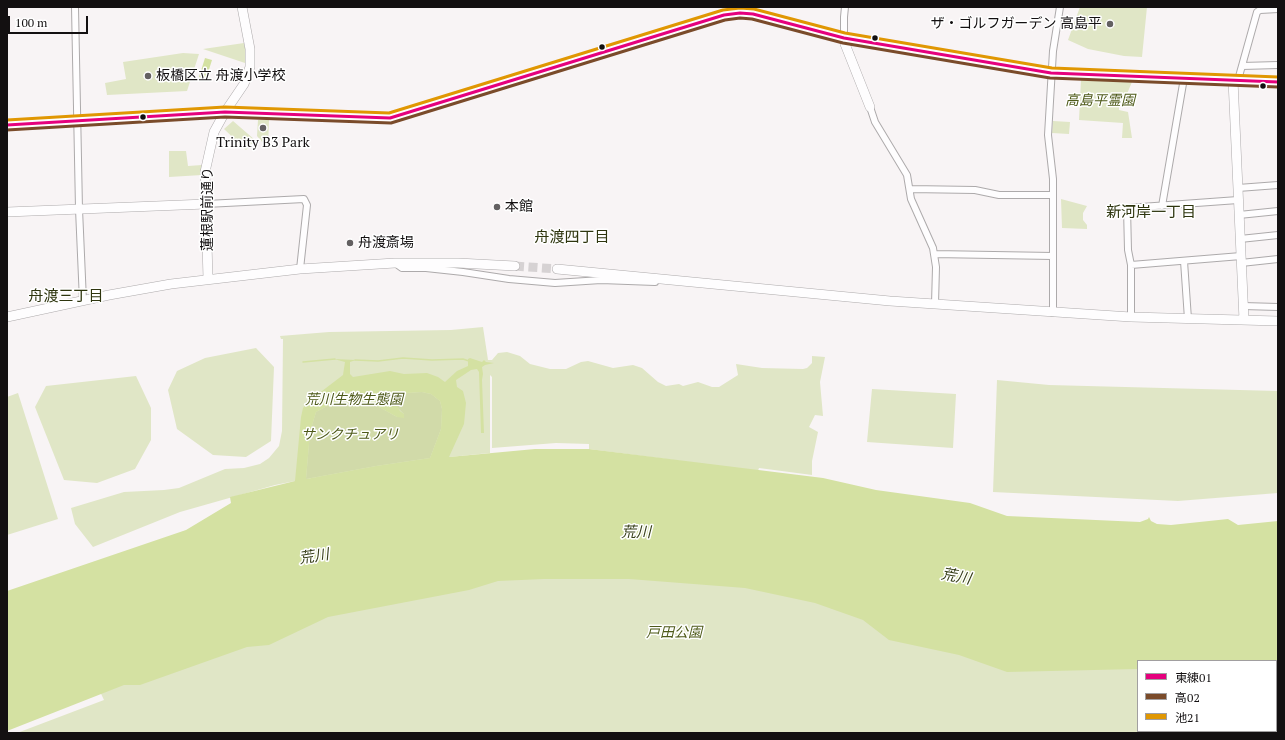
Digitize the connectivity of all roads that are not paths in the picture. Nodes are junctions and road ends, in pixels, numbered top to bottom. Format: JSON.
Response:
{"nodes":[{"id":1,"x":75,"y":7,"type":"edge"},
{"id":2,"x":242,"y":7,"type":"edge"},
{"id":3,"x":845,"y":7,"type":"edge"},
{"id":4,"x":1060,"y":7,"type":"edge"},
{"id":5,"x":1278,"y":9,"type":"edge"},
{"id":6,"x":753,"y":10,"type":"edge"},
{"id":7,"x":844,"y":38,"type":"junction"},
{"id":8,"x":1278,"y":65,"type":"edge"},
{"id":9,"x":1242,"y":66,"type":"junction"},
{"id":10,"x":1051,"y":73,"type":"junction"},
{"id":11,"x":1184,"y":78,"type":"junction"},
{"id":12,"x":1236,"y":80,"type":"junction"},
{"id":13,"x":1278,"y":82,"type":"edge"},
{"id":14,"x":870,"y":107,"type":"joint"},
{"id":15,"x":225,"y":112,"type":"junction"},
{"id":16,"x":78,"y":121,"type":"junction"},
{"id":17,"x":7,"y":124,"type":"edge"},
{"id":18,"x":1278,"y":185,"type":"edge"},
{"id":19,"x":1238,"y":188,"type":"junction"},
{"id":20,"x":910,"y":189,"type":"junction"},
{"id":21,"x":1053,"y":195,"type":"junction"},
{"id":22,"x":1238,"y":200,"type":"junction"},
{"id":23,"x":206,"y":204,"type":"junction"},
{"id":24,"x":1162,"y":206,"type":"junction"},
{"id":25,"x":79,"y":209,"type":"junction"},
{"id":26,"x":1278,"y":211,"type":"edge"},
{"id":27,"x":7,"y":212,"type":"edge"},
{"id":28,"x":1239,"y":215,"type":"junction"},
{"id":29,"x":1278,"y":235,"type":"edge"},
{"id":30,"x":1240,"y":239,"type":"junction"},
{"id":31,"x":934,"y":254,"type":"junction"},
{"id":32,"x":1053,"y":256,"type":"junction"},
{"id":33,"x":1278,"y":259,"type":"edge"},
{"id":34,"x":1184,"y":260,"type":"junction"},
{"id":35,"x":1241,"y":260,"type":"junction"},
{"id":36,"x":395,"y":263,"type":"junction"},
{"id":37,"x":1131,"y":265,"type":"junction"},
{"id":38,"x":515,"y":266,"type":"tunnel mouth"},
{"id":39,"x":300,"y":269,"type":"junction"},
{"id":40,"x":557,"y":269,"type":"tunnel mouth"},
{"id":41,"x":208,"y":279,"type":"junction"},
{"id":42,"x":670,"y":279,"type":"junction"},
{"id":43,"x":83,"y":301,"type":"junction"},
{"id":44,"x":935,"y":304,"type":"junction"},
{"id":45,"x":1243,"y":306,"type":"junction"},
{"id":46,"x":1278,"y":307,"type":"edge"},
{"id":47,"x":1053,"y":312,"type":"junction"},
{"id":48,"x":7,"y":317,"type":"edge"},
{"id":49,"x":1131,"y":317,"type":"junction"},
{"id":50,"x":1188,"y":319,"type":"junction"},
{"id":51,"x":1244,"y":320,"type":"junction"},
{"id":52,"x":1278,"y":321,"type":"edge"}],
"edges":[{"from":1,"to":16,"type":"street"},
{"from":2,"to":15,"type":"street","name":"蓮根駅前通り"},
{"from":3,"to":7,"type":"street"},
{"from":4,"to":10,"type":"street"},
{"from":5,"to":9,"type":"street"},
{"from":6,"to":7,"type":"street"},
{"from":6,"to":15,"type":"street"},
{"from":7,"to":10,"type":"street"},
{"from":7,"to":14,"type":"street"},
{"from":8,"to":9,"type":"street"},
{"from":9,"to":12,"type":"street"},
{"from":10,"to":11,"type":"street"},
{"from":10,"to":21,"type":"street"},
{"from":11,"to":12,"type":"street"},
{"from":11,"to":24,"type":"street"},
{"from":12,"to":13,"type":"street"},
{"from":12,"to":19,"type":"street"},
{"from":14,"to":20,"type":"street"},
{"from":15,"to":16,"type":"street"},
{"from":15,"to":23,"type":"street","name":"蓮根駅前通り"},
{"from":16,"to":17,"type":"street"},
{"from":16,"to":25,"type":"street"},
{"from":18,"to":19,"type":"street"},
{"from":19,"to":22,"type":"street"},
{"from":20,"to":21,"type":"street"},
{"from":20,"to":31,"type":"street"},
{"from":21,"to":32,"type":"street"},
{"from":22,"to":24,"type":"street"},
{"from":22,"to":28,"type":"street"},
{"from":23,"to":25,"type":"street"},
{"from":23,"to":39,"type":"street"},
{"from":23,"to":41,"type":"street","name":"蓮根駅前通り"},
{"from":24,"to":37,"type":"street"},
{"from":25,"to":27,"type":"street"},
{"from":25,"to":43,"type":"street"},
{"from":26,"to":28,"type":"street"},
{"from":28,"to":30,"type":"street"},
{"from":29,"to":30,"type":"street"},
{"from":30,"to":35,"type":"street"},
{"from":31,"to":32,"type":"street"},
{"from":31,"to":44,"type":"street"},
{"from":32,"to":47,"type":"street"},
{"from":33,"to":35,"type":"street"},
{"from":34,"to":35,"type":"street"},
{"from":34,"to":37,"type":"street"},
{"from":34,"to":50,"type":"street"},
{"from":35,"to":45,"type":"street"},
{"from":36,"to":38,"type":"street"},
{"from":36,"to":39,"type":"street"},
{"from":36,"to":42,"type":"street"},
{"from":37,"to":49,"type":"street"},
{"from":39,"to":41,"type":"street"},
{"from":40,"to":42,"type":"street"},
{"from":41,"to":43,"type":"street"},
{"from":42,"to":44,"type":"street"},
{"from":43,"to":48,"type":"street"},
{"from":44,"to":47,"type":"street"},
{"from":45,"to":46,"type":"street"},
{"from":45,"to":51,"type":"street"},
{"from":47,"to":49,"type":"street"},
{"from":49,"to":50,"type":"street"},
{"from":50,"to":51,"type":"street"},
{"from":51,"to":52,"type":"street"}]}
